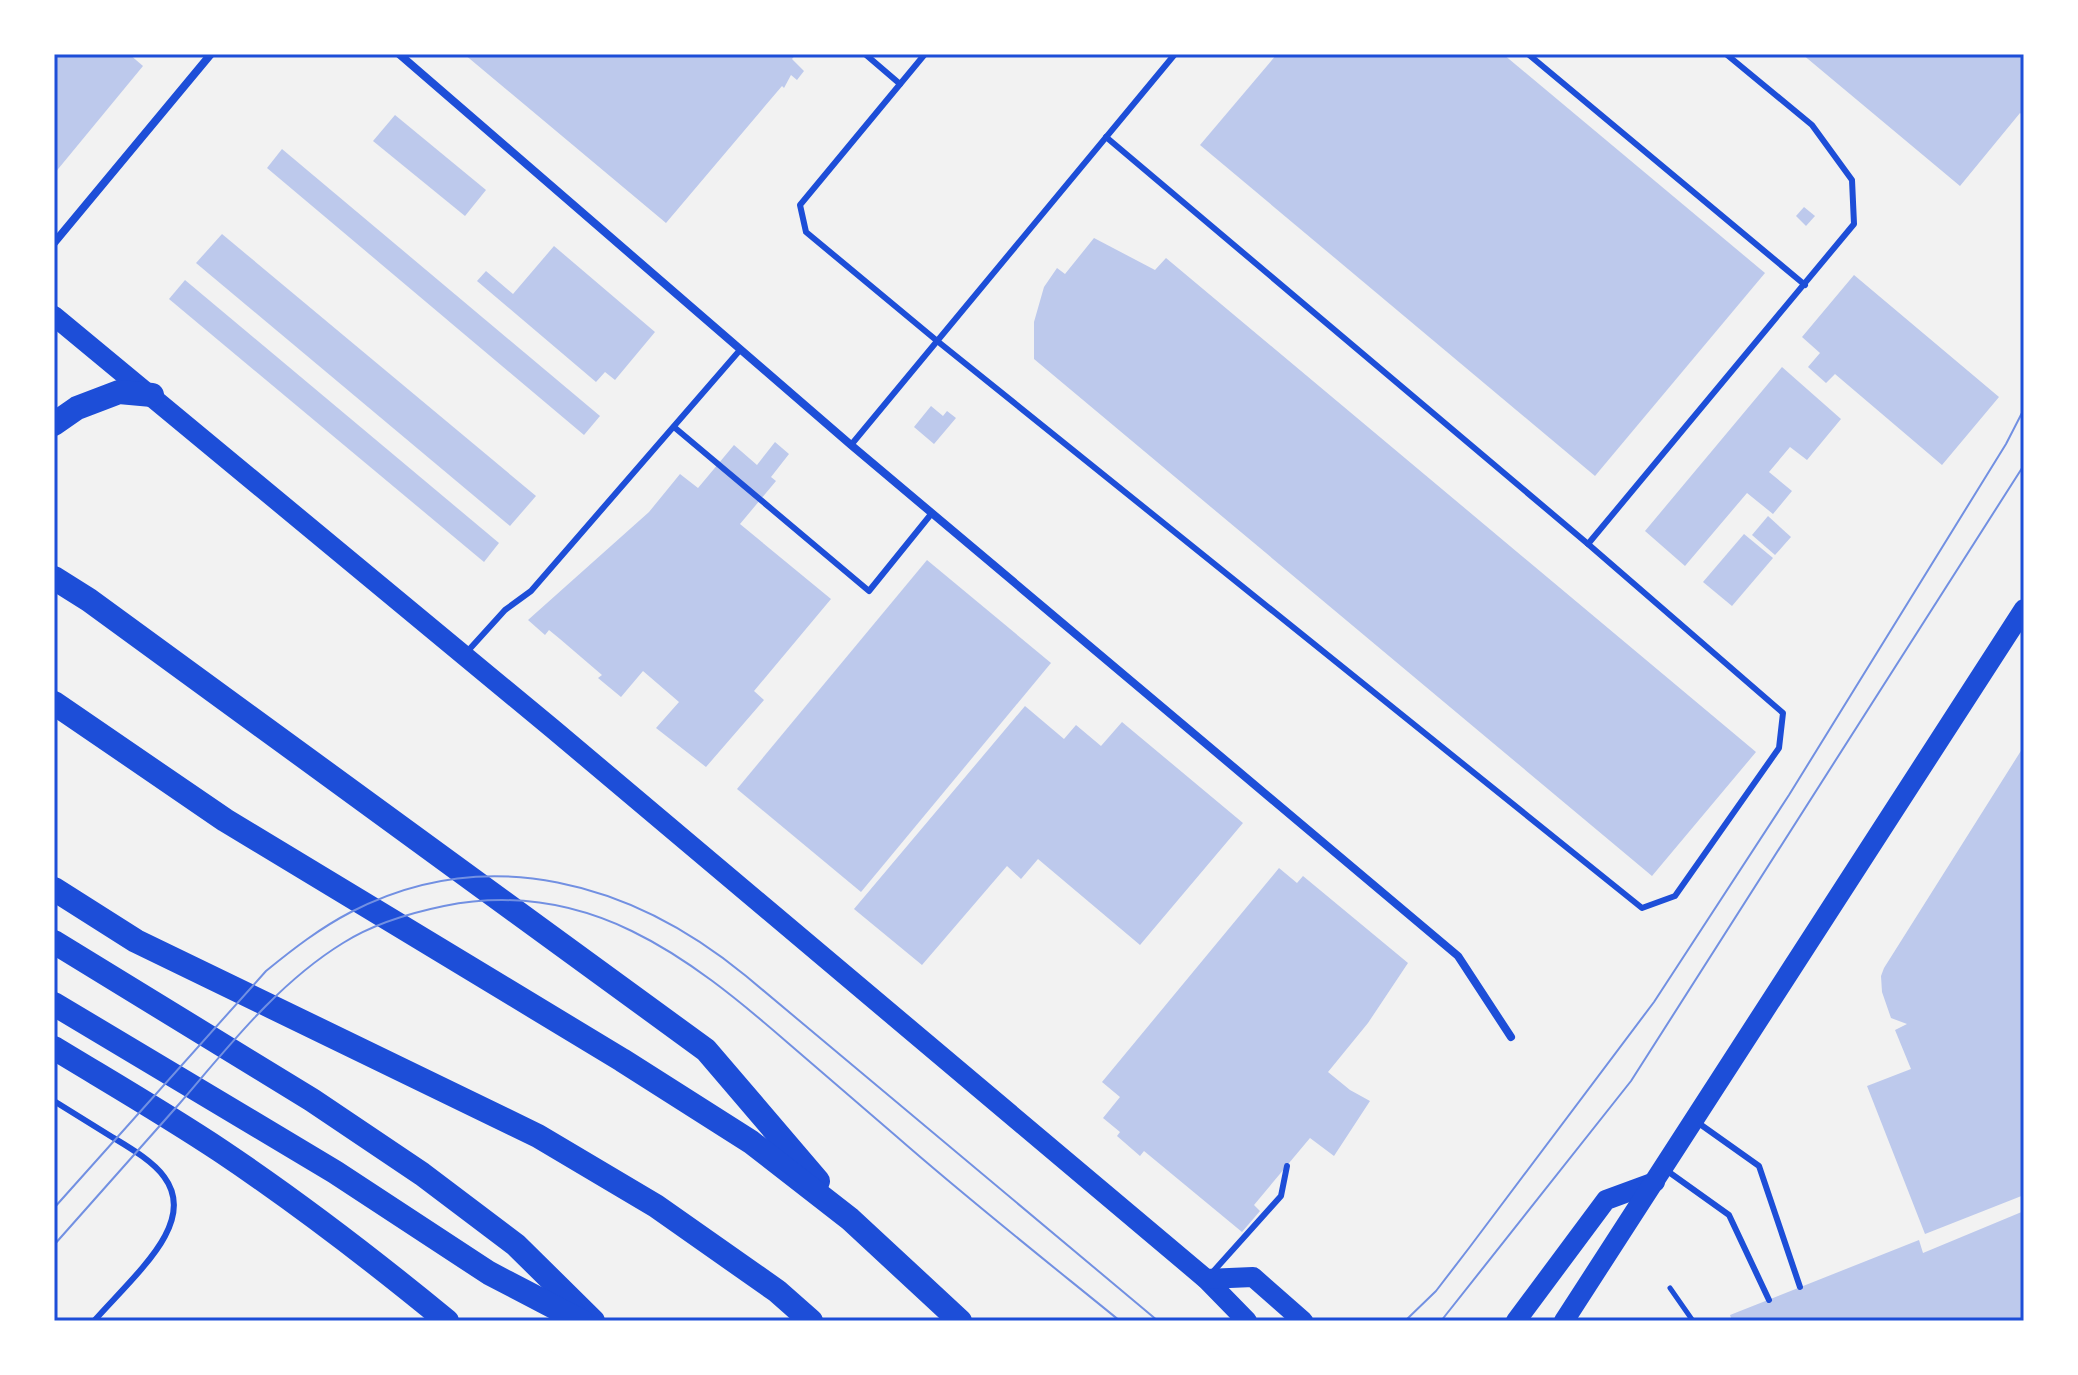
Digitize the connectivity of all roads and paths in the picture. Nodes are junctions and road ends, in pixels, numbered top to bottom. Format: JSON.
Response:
{"nodes":[{"id":1,"x":211,"y":54,"type":"edge"},
{"id":2,"x":399,"y":54,"type":"edge"},
{"id":3,"x":865,"y":54,"type":"edge"},
{"id":4,"x":925,"y":54,"type":"edge"},
{"id":5,"x":1175,"y":54,"type":"edge"},
{"id":6,"x":1528,"y":54,"type":"edge"},
{"id":7,"x":1726,"y":54,"type":"edge"},
{"id":8,"x":900,"y":84,"type":"junction"},
{"id":9,"x":1106,"y":137,"type":"junction"},
{"id":10,"x":54,"y":243,"type":"edge"},
{"id":11,"x":1805,"y":285,"type":"junction"},
{"id":12,"x":54,"y":316,"type":"edge"},
{"id":13,"x":936,"y":340,"type":"junction"},
{"id":14,"x":740,"y":350,"type":"junction"},
{"id":15,"x":152,"y":395,"type":"junction"},
{"id":16,"x":54,"y":424,"type":"edge"},
{"id":17,"x":674,"y":427,"type":"junction"},
{"id":18,"x":851,"y":445,"type":"junction"},
{"id":19,"x":932,"y":513,"type":"junction"},
{"id":20,"x":1588,"y":544,"type":"junction"},
{"id":21,"x":54,"y":561,"type":"edge"},
{"id":22,"x":54,"y":578,"type":"edge"},
{"id":23,"x":89,"y":600,"type":"junction"},
{"id":24,"x":2024,"y":609,"type":"edge"},
{"id":25,"x":463,"y":655,"type":"junction"},
{"id":26,"x":54,"y":703,"type":"edge"},
{"id":27,"x":54,"y":889,"type":"edge"},
{"id":28,"x":54,"y":942,"type":"edge"},
{"id":29,"x":54,"y":1004,"type":"edge"},
{"id":30,"x":1511,"y":1037,"type":"dead end"},
{"id":31,"x":54,"y":1048,"type":"edge"},
{"id":32,"x":54,"y":1101,"type":"edge"},
{"id":33,"x":1695,"y":1120,"type":"junction"},
{"id":34,"x":1287,"y":1166,"type":"dead end"},
{"id":35,"x":1659,"y":1175,"type":"junction"},
{"id":36,"x":850,"y":1219,"type":"junction"},
{"id":37,"x":1206,"y":1279,"type":"junction"},
{"id":38,"x":1800,"y":1287,"type":"dead end"},
{"id":39,"x":1670,"y":1288,"type":"dead end"},
{"id":40,"x":1769,"y":1300,"type":"dead end"},
{"id":41,"x":94,"y":1321,"type":"edge"},
{"id":42,"x":447,"y":1321,"type":"edge"},
{"id":43,"x":581,"y":1321,"type":"edge"},
{"id":44,"x":593,"y":1321,"type":"edge"},
{"id":45,"x":811,"y":1321,"type":"edge"},
{"id":46,"x":960,"y":1321,"type":"edge"},
{"id":47,"x":1247,"y":1321,"type":"edge"},
{"id":48,"x":1303,"y":1321,"type":"edge"},
{"id":49,"x":1516,"y":1321,"type":"edge"},
{"id":50,"x":1564,"y":1321,"type":"edge"},
{"id":51,"x":1693,"y":1321,"type":"edge"}],
"edges":[{"from":1,"to":10,"type":"street"},
{"from":2,"to":14,"type":"street"},
{"from":3,"to":8,"type":"lane"},
{"from":4,"to":8,"type":"lane"},
{"from":5,"to":9,"type":"lane"},
{"from":6,"to":11,"type":"lane"},
{"from":7,"to":11,"type":"lane"},
{"from":8,"to":13,"type":"lane"},
{"from":9,"to":13,"type":"lane"},
{"from":9,"to":20,"type":"lane"},
{"from":11,"to":20,"type":"lane"},
{"from":12,"to":15,"type":"main road"},
{"from":13,"to":18,"type":"lane"},
{"from":13,"to":20,"type":"lane"},
{"from":14,"to":17,"type":"lane"},
{"from":14,"to":18,"type":"street"},
{"from":15,"to":16,"type":"highway"},
{"from":15,"to":25,"type":"main road"},
{"from":17,"to":19,"type":"lane"},
{"from":17,"to":25,"type":"lane"},
{"from":18,"to":19,"type":"street"},
{"from":19,"to":30,"type":"street"},
{"from":21,"to":23,"type":"highway"},
{"from":22,"to":23,"type":"highway"},
{"from":23,"to":36,"type":"highway"},
{"from":24,"to":33,"type":"main road"},
{"from":25,"to":37,"type":"main road"},
{"from":26,"to":36,"type":"highway"},
{"from":27,"to":45,"type":"highway"},
{"from":28,"to":44,"type":"highway"},
{"from":29,"to":43,"type":"highway"},
{"from":31,"to":42,"type":"highway"},
{"from":32,"to":41,"type":"lane"},
{"from":33,"to":35,"type":"main road"},
{"from":33,"to":38,"type":"lane"},
{"from":34,"to":37,"type":"lane"},
{"from":35,"to":40,"type":"lane"},
{"from":35,"to":49,"type":"main road"},
{"from":35,"to":50,"type":"main road"},
{"from":36,"to":46,"type":"highway"},
{"from":37,"to":47,"type":"main road"},
{"from":37,"to":48,"type":"main road"},
{"from":39,"to":51,"type":"path"}]}
